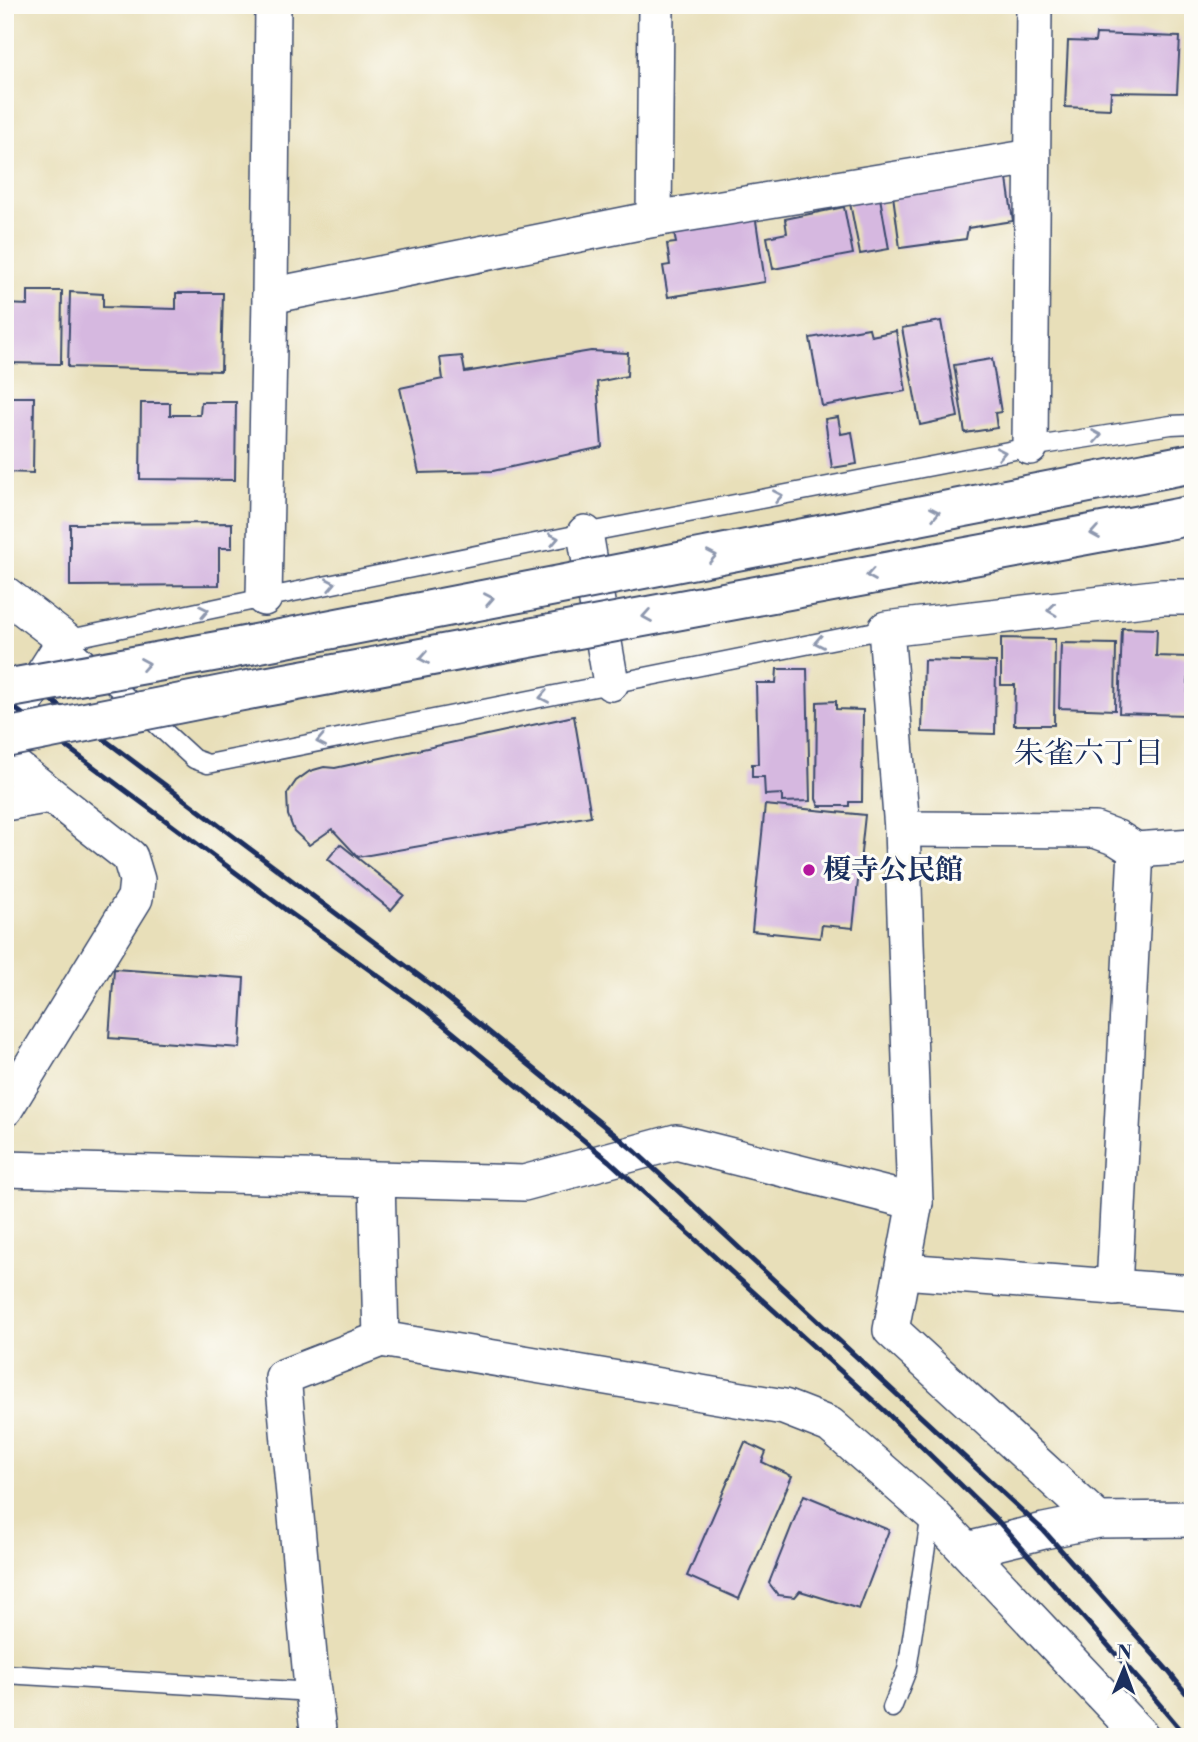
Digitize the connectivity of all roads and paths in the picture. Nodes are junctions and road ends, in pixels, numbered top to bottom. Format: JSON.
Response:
{"nodes":[{"id":1,"x":273,"y":5,"type":"edge"},
{"id":2,"x":656,"y":5,"type":"edge"},
{"id":3,"x":1034,"y":5,"type":"edge"},
{"id":4,"x":1032,"y":157,"type":"junction"},
{"id":5,"x":654,"y":219,"type":"junction"},
{"id":6,"x":270,"y":296,"type":"junction"},
{"id":7,"x":1193,"y":424,"type":"edge"},
{"id":8,"x":1030,"y":447,"type":"junction"},
{"id":9,"x":1193,"y":463,"type":"edge"},
{"id":10,"x":1177,"y":518,"type":"edge"},
{"id":11,"x":585,"y":533,"type":"junction"},
{"id":12,"x":5,"y":594,"type":"edge"},
{"id":13,"x":1193,"y":597,"type":"edge"},
{"id":14,"x":264,"y":598,"type":"junction"},
{"id":15,"x":886,"y":629,"type":"junction"},
{"id":16,"x":65,"y":640,"type":"junction"},
{"id":17,"x":611,"y":683,"type":"junction"},
{"id":18,"x":5,"y":689,"type":"edge"},
{"id":19,"x":5,"y":736,"type":"edge"},
{"id":20,"x":5,"y":759,"type":"edge"},
{"id":21,"x":50,"y":795,"type":"junction"},
{"id":22,"x":5,"y":803,"type":"edge"},
{"id":23,"x":902,"y":828,"type":"junction"},
{"id":24,"x":1193,"y":846,"type":"edge"},
{"id":25,"x":1136,"y":850,"type":"junction"},
{"id":26,"x":5,"y":1109,"type":"edge"},
{"id":27,"x":5,"y":1169,"type":"edge"},
{"id":28,"x":377,"y":1180,"type":"junction"},
{"id":29,"x":915,"y":1202,"type":"junction"},
{"id":30,"x":902,"y":1272,"type":"junction"},
{"id":31,"x":1114,"y":1288,"type":"junction"},
{"id":32,"x":1193,"y":1293,"type":"edge"},
{"id":33,"x":381,"y":1339,"type":"junction"},
{"id":34,"x":931,"y":1513,"type":"junction"},
{"id":35,"x":1193,"y":1519,"type":"edge"},
{"id":36,"x":1098,"y":1520,"type":"junction"},
{"id":37,"x":967,"y":1550,"type":"junction"},
{"id":38,"x":5,"y":1674,"type":"edge"},
{"id":39,"x":313,"y":1692,"type":"junction"},
{"id":40,"x":892,"y":1708,"type":"dead end"},
{"id":41,"x":319,"y":1737,"type":"edge"},
{"id":42,"x":1142,"y":1737,"type":"edge"}],
"edges":[{"from":1,"to":6,"type":"street"},
{"from":2,"to":5,"type":"street"},
{"from":3,"to":4,"type":"street"},
{"from":4,"to":5,"type":"street"},
{"from":4,"to":8,"type":"street"},
{"from":5,"to":6,"type":"street"},
{"from":6,"to":14,"type":"street"},
{"from":8,"to":7,"type":"lane","one_way":true},
{"from":11,"to":8,"type":"lane","one_way":true},
{"from":18,"to":9,"type":"street","one_way":true,"bridge":true},
{"from":10,"to":19,"type":"street","one_way":true,"bridge":true},
{"from":14,"to":11,"type":"lane","one_way":true},
{"from":11,"to":17,"type":"street"},
{"from":12,"to":16,"type":"street"},
{"from":13,"to":15,"type":"street","one_way":true},
{"from":16,"to":14,"type":"lane","one_way":true},
{"from":15,"to":17,"type":"lane","one_way":true},
{"from":15,"to":23,"type":"street"},
{"from":17,"to":16,"type":"lane","one_way":true},
{"from":16,"to":19,"type":"street"},
{"from":20,"to":21,"type":"street"},
{"from":21,"to":22,"type":"street"},
{"from":21,"to":26,"type":"street"},
{"from":23,"to":25,"type":"street"},
{"from":23,"to":29,"type":"street"},
{"from":24,"to":25,"type":"street"},
{"from":25,"to":31,"type":"street"},
{"from":27,"to":28,"type":"street"},
{"from":28,"to":29,"type":"street"},
{"from":28,"to":33,"type":"street"},
{"from":29,"to":30,"type":"street"},
{"from":30,"to":31,"type":"street"},
{"from":30,"to":36,"type":"street"},
{"from":31,"to":32,"type":"street"},
{"from":33,"to":34,"type":"street"},
{"from":33,"to":39,"type":"street"},
{"from":34,"to":37,"type":"street"},
{"from":34,"to":40,"type":"lane"},
{"from":35,"to":36,"type":"street"},
{"from":36,"to":37,"type":"street"},
{"from":37,"to":42,"type":"street"},
{"from":38,"to":39,"type":"lane"},
{"from":39,"to":41,"type":"street"}]}
